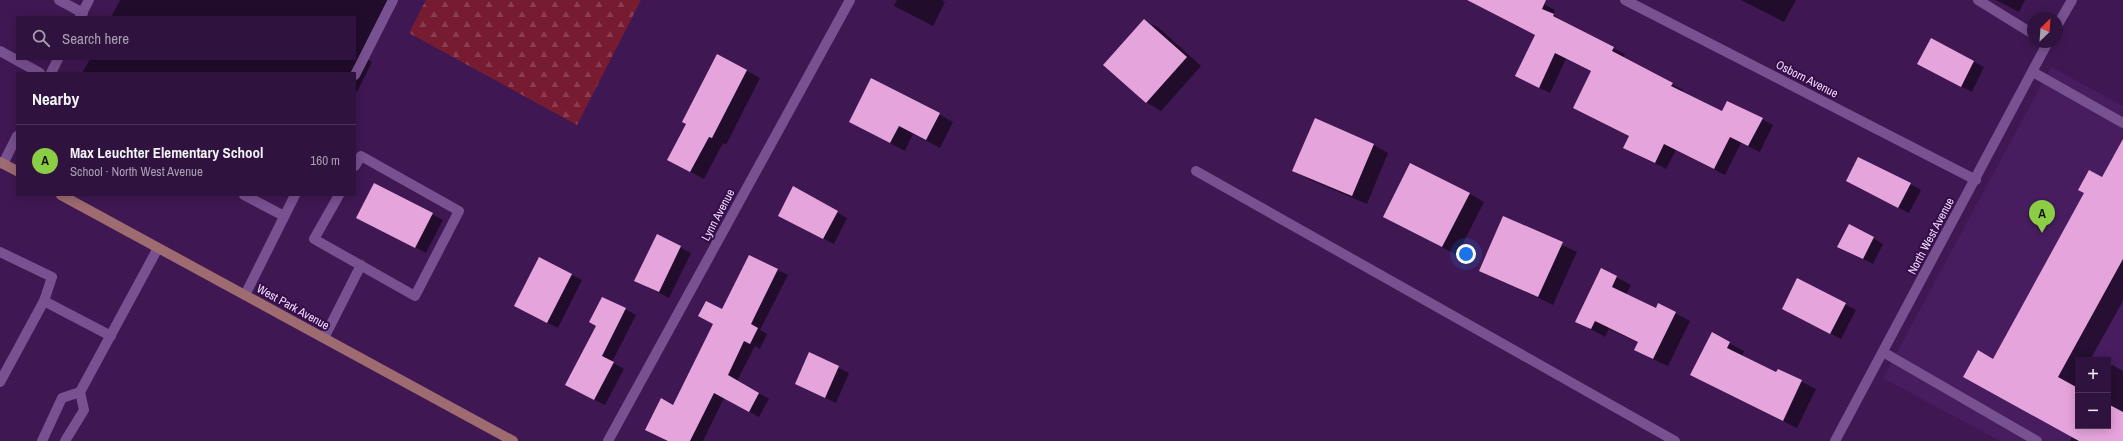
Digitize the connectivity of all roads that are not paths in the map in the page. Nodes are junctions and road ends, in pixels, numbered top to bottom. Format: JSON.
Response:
{"nodes":[{"id":1,"x":59,"y":0,"type":"edge"},
{"id":2,"x":89,"y":0,"type":"edge"},
{"id":3,"x":392,"y":0,"type":"edge"},
{"id":4,"x":850,"y":0,"type":"edge"},
{"id":5,"x":1625,"y":0,"type":"edge"},
{"id":6,"x":1978,"y":0,"type":"edge"},
{"id":7,"x":2072,"y":0,"type":"edge"},
{"id":8,"x":81,"y":15,"type":"edge"},
{"id":9,"x":2063,"y":16,"type":"edge"},
{"id":10,"x":2027,"y":30,"type":"edge"},
{"id":11,"x":2044,"y":48,"type":"edge"},
{"id":12,"x":0,"y":51,"type":"edge"},
{"id":13,"x":16,"y":60,"type":"edge"},
{"id":14,"x":16,"y":60,"type":"edge"},
{"id":15,"x":58,"y":60,"type":"edge"},
{"id":16,"x":38,"y":72,"type":"edge"},
{"id":17,"x":52,"y":72,"type":"edge"},
{"id":18,"x":2033,"y":72,"type":"junction"},
{"id":19,"x":356,"y":73,"type":"edge"},
{"id":20,"x":2123,"y":123,"type":"edge"},
{"id":21,"x":16,"y":138,"type":"edge"},
{"id":22,"x":1,"y":163,"type":"edge"},
{"id":23,"x":356,"y":164,"type":"edge"},
{"id":24,"x":16,"y":170,"type":"edge"},
{"id":25,"x":1196,"y":171,"type":"dead end"},
{"id":26,"x":1976,"y":180,"type":"junction"},
{"id":27,"x":63,"y":196,"type":"edge"},
{"id":28,"x":246,"y":196,"type":"edge"},
{"id":29,"x":294,"y":196,"type":"edge"},
{"id":30,"x":338,"y":196,"type":"edge"},
{"id":31,"x":284,"y":216,"type":"junction"},
{"id":32,"x":158,"y":248,"type":"junction"},
{"id":33,"x":0,"y":252,"type":"edge"},
{"id":34,"x":361,"y":265,"type":"junction"},
{"id":35,"x":245,"y":295,"type":"junction"},
{"id":36,"x":44,"y":301,"type":"junction"},
{"id":37,"x":111,"y":336,"type":"junction"},
{"id":38,"x":324,"y":338,"type":"junction"},
{"id":39,"x":1883,"y":352,"type":"junction"},
{"id":40,"x":0,"y":382,"type":"edge"},
{"id":41,"x":80,"y":392,"type":"junction"},
{"id":42,"x":42,"y":441,"type":"edge"},
{"id":43,"x":65,"y":441,"type":"edge"},
{"id":44,"x":513,"y":441,"type":"edge"},
{"id":45,"x":608,"y":441,"type":"edge"},
{"id":46,"x":1675,"y":441,"type":"edge"},
{"id":47,"x":1835,"y":441,"type":"edge"},
{"id":48,"x":2037,"y":441,"type":"edge"}],
"edges":[{"from":1,"to":8,"type":"street"},
{"from":2,"to":8,"type":"street"},
{"from":3,"to":19,"type":"street"},
{"from":4,"to":45,"type":"street","name":"Lynn Avenue"},
{"from":5,"to":26,"type":"street","name":"Osborn Avenue"},
{"from":6,"to":10,"type":"street"},
{"from":7,"to":9,"type":"street"},
{"from":11,"to":18,"type":"street","name":"North West Avenue"},
{"from":12,"to":13,"type":"street"},
{"from":14,"to":16,"type":"street"},
{"from":15,"to":17,"type":"street"},
{"from":18,"to":20,"type":"street"},
{"from":18,"to":26,"type":"street","name":"North West Avenue"},
{"from":21,"to":22,"type":"street"},
{"from":22,"to":24,"type":"main road"},
{"from":23,"to":34,"type":"street"},
{"from":25,"to":46,"type":"street"},
{"from":26,"to":39,"type":"street","name":"North West Avenue"},
{"from":27,"to":32,"type":"main road","name":"West Park Avenue"},
{"from":28,"to":31,"type":"street"},
{"from":29,"to":31,"type":"street"},
{"from":30,"to":34,"type":"street"},
{"from":31,"to":35,"type":"street"},
{"from":32,"to":35,"type":"main road","name":"West Park Avenue"},
{"from":32,"to":37,"type":"street"},
{"from":33,"to":36,"type":"street"},
{"from":34,"to":38,"type":"street"},
{"from":35,"to":38,"type":"main road","name":"West Park Avenue"},
{"from":36,"to":37,"type":"street"},
{"from":36,"to":40,"type":"street"},
{"from":37,"to":41,"type":"street"},
{"from":38,"to":44,"type":"main road","name":"West Park Avenue"},
{"from":39,"to":47,"type":"street","name":"North West Avenue"},
{"from":39,"to":48,"type":"street"},
{"from":41,"to":42,"type":"street"},
{"from":41,"to":43,"type":"street"}]}
